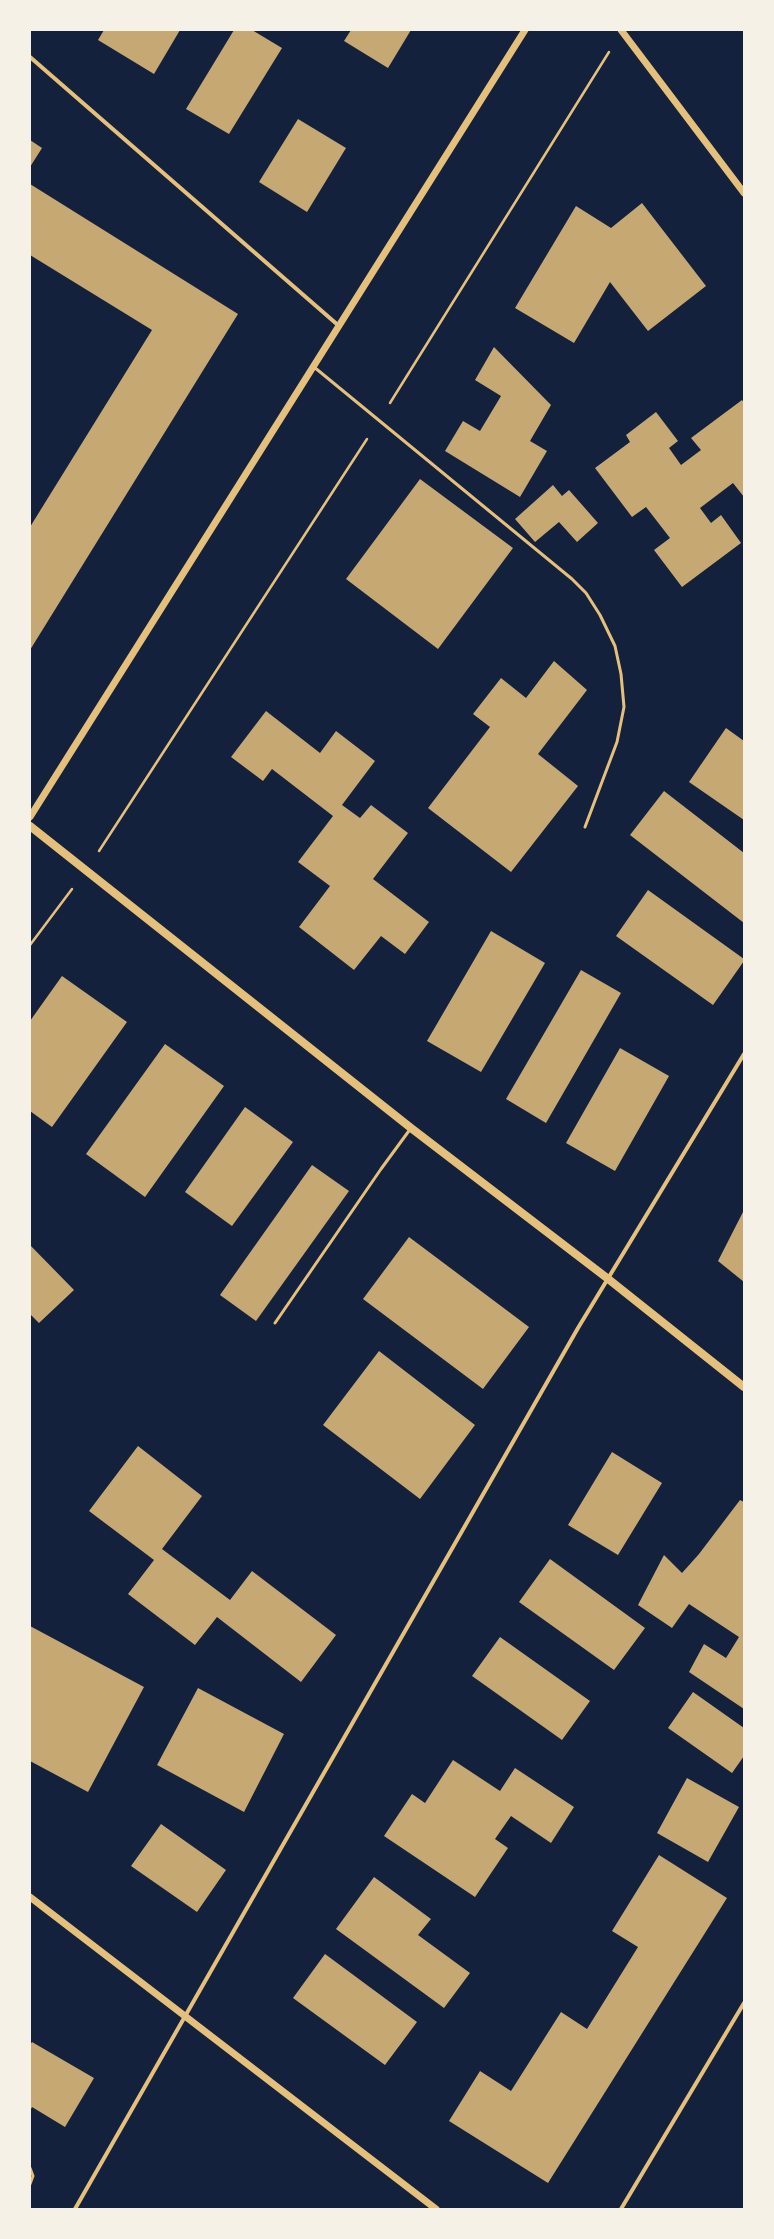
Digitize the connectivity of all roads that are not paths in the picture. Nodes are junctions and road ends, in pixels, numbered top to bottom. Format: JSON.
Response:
{"nodes":[{"id":1,"x":525,"y":30,"type":"edge"},
{"id":2,"x":622,"y":31,"type":"edge"},
{"id":3,"x":30,"y":57,"type":"edge"},
{"id":4,"x":744,"y":193,"type":"edge"},
{"id":5,"x":340,"y":326,"type":"junction"},
{"id":6,"x":314,"y":367,"type":"junction"},
{"id":7,"x":30,"y":817,"type":"edge"},
{"id":8,"x":30,"y":826,"type":"edge"},
{"id":9,"x":585,"y":828,"type":"dead end"},
{"id":10,"x":744,"y":1054,"type":"edge"},
{"id":11,"x":411,"y":1128,"type":"junction"},
{"id":12,"x":607,"y":1278,"type":"junction"},
{"id":13,"x":275,"y":1323,"type":"dead end"},
{"id":14,"x":744,"y":1387,"type":"edge"},
{"id":15,"x":30,"y":1898,"type":"edge"},
{"id":16,"x":744,"y":2002,"type":"edge"},
{"id":17,"x":185,"y":2017,"type":"junction"},
{"id":18,"x":30,"y":2168,"type":"edge"},
{"id":19,"x":30,"y":2184,"type":"edge"},
{"id":20,"x":75,"y":2209,"type":"edge"},
{"id":21,"x":436,"y":2209,"type":"edge"},
{"id":22,"x":621,"y":2209,"type":"edge"}],
"edges":[{"from":1,"to":5,"type":"street"},
{"from":2,"to":4,"type":"street"},
{"from":3,"to":5,"type":"street"},
{"from":5,"to":6,"type":"street"},
{"from":6,"to":7,"type":"street"},
{"from":6,"to":9,"type":"lane"},
{"from":8,"to":11,"type":"main road"},
{"from":10,"to":12,"type":"street"},
{"from":11,"to":12,"type":"main road"},
{"from":11,"to":13,"type":"lane"},
{"from":12,"to":14,"type":"main road"},
{"from":12,"to":17,"type":"street"},
{"from":15,"to":17,"type":"street"},
{"from":16,"to":22,"type":"street"},
{"from":17,"to":20,"type":"street"},
{"from":17,"to":21,"type":"street"},
{"from":18,"to":19,"type":"lane"}]}
